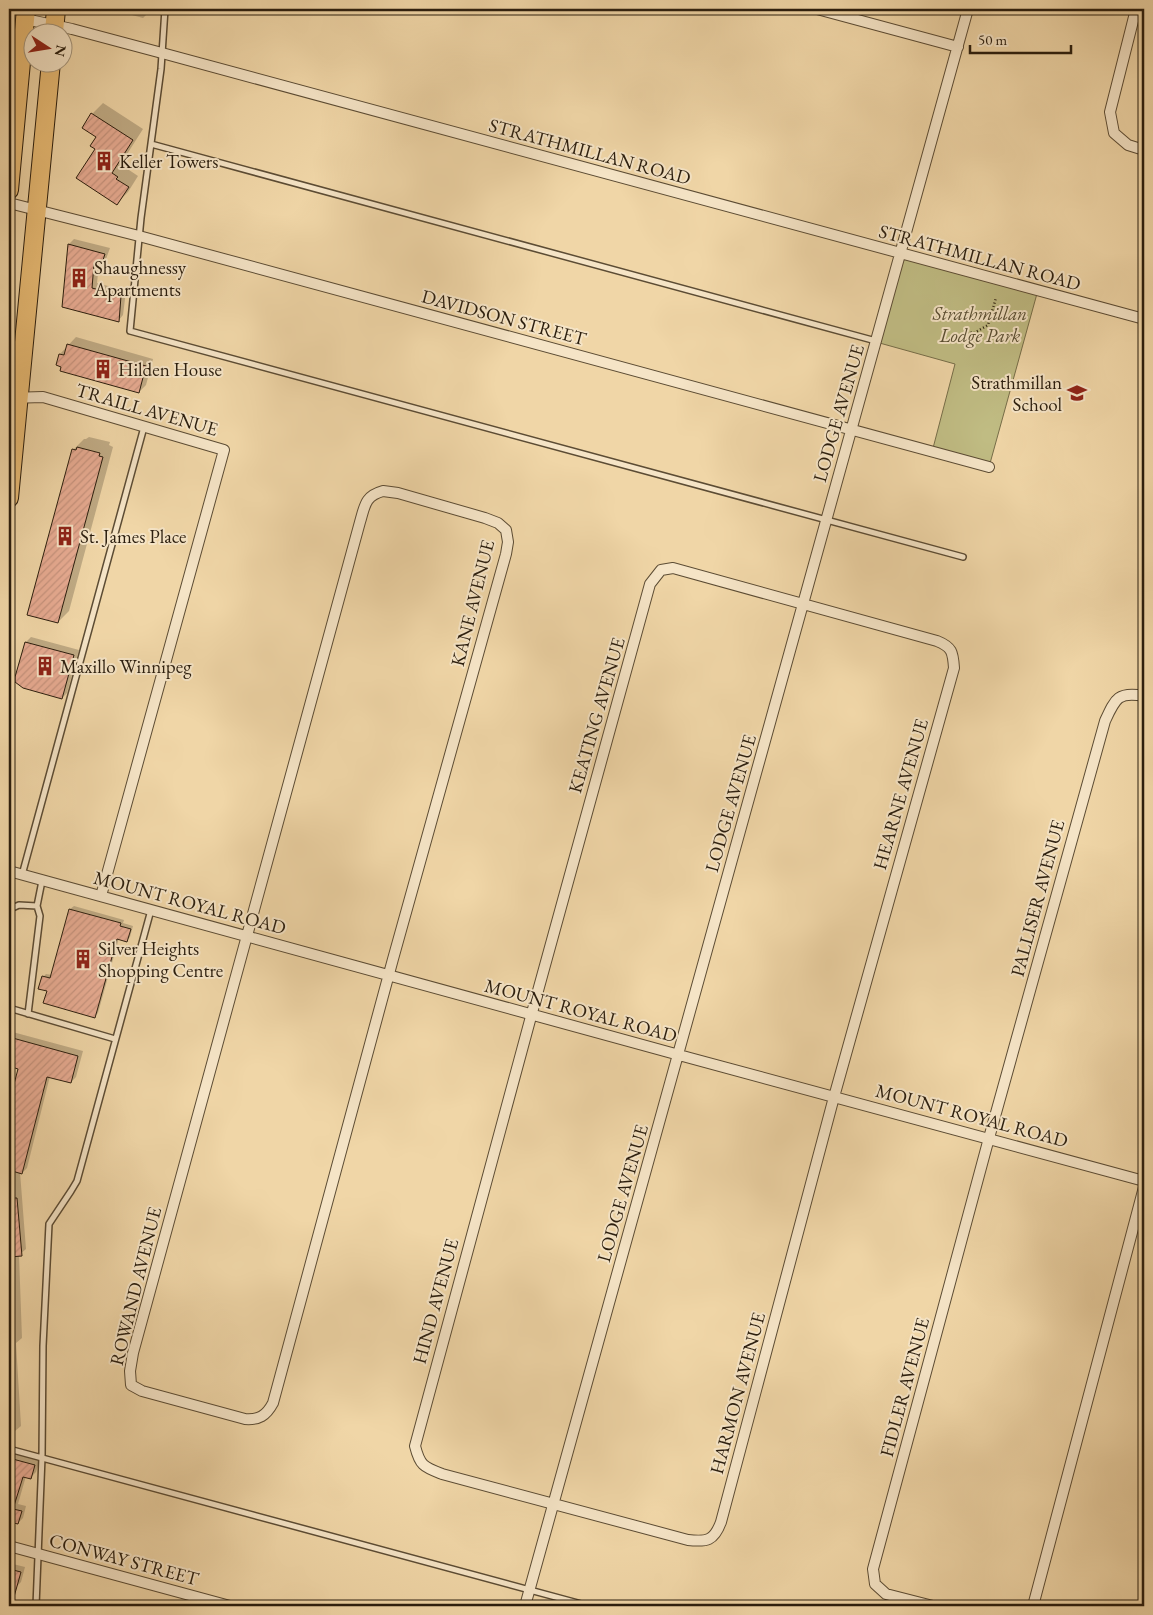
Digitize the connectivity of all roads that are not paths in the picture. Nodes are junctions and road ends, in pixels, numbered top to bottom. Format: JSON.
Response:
{"nodes":[{"id":1,"x":165,"y":9,"type":"edge"},
{"id":2,"x":817,"y":9,"type":"edge"},
{"id":3,"x":968,"y":9,"type":"edge"},
{"id":4,"x":1136,"y":9,"type":"edge"},
{"id":5,"x":26,"y":14,"type":"edge"},
{"id":6,"x":55,"y":22,"type":"edge"},
{"id":7,"x":72,"y":27,"type":"edge"},
{"id":8,"x":958,"y":47,"type":"junction"},
{"id":9,"x":162,"y":53,"type":"junction"},
{"id":10,"x":50,"y":72,"type":"edge"},
{"id":11,"x":151,"y":144,"type":"junction"},
{"id":12,"x":1144,"y":150,"type":"edge"},
{"id":13,"x":9,"y":190,"type":"edge"},
{"id":14,"x":9,"y":202,"type":"edge"},
{"id":15,"x":37,"y":209,"type":"junction"},
{"id":16,"x":139,"y":236,"type":"junction"},
{"id":17,"x":900,"y":253,"type":"junction"},
{"id":18,"x":1144,"y":319,"type":"edge"},
{"id":19,"x":876,"y":342,"type":"junction"},
{"id":20,"x":14,"y":398,"type":"edge"},
{"id":21,"x":144,"y":426,"type":"junction"},
{"id":22,"x":851,"y":430,"type":"junction"},
{"id":23,"x":989,"y":467,"type":"dead end"},
{"id":24,"x":9,"y":498,"type":"edge"},
{"id":25,"x":826,"y":520,"type":"junction"},
{"id":26,"x":963,"y":557,"type":"dead end"},
{"id":27,"x":804,"y":603,"type":"junction"},
{"id":28,"x":1144,"y":696,"type":"edge"},
{"id":29,"x":9,"y":871,"type":"edge"},
{"id":30,"x":22,"y":874,"type":"junction"},
{"id":31,"x":43,"y":880,"type":"junction"},
{"id":32,"x":101,"y":896,"type":"junction"},
{"id":33,"x":37,"y":906,"type":"junction"},
{"id":34,"x":151,"y":910,"type":"junction"},
{"id":35,"x":9,"y":913,"type":"edge"},
{"id":36,"x":246,"y":936,"type":"junction"},
{"id":37,"x":388,"y":975,"type":"junction"},
{"id":38,"x":9,"y":1008,"type":"edge"},
{"id":39,"x":28,"y":1014,"type":"junction"},
{"id":40,"x":531,"y":1014,"type":"junction"},
{"id":41,"x":116,"y":1039,"type":"junction"},
{"id":42,"x":678,"y":1055,"type":"junction"},
{"id":43,"x":834,"y":1096,"type":"junction"},
{"id":44,"x":990,"y":1138,"type":"junction"},
{"id":45,"x":1144,"y":1181,"type":"edge"},
{"id":46,"x":1144,"y":1187,"type":"edge"},
{"id":47,"x":9,"y":1449,"type":"edge"},
{"id":48,"x":42,"y":1457,"type":"junction"},
{"id":49,"x":554,"y":1503,"type":"junction"},
{"id":50,"x":9,"y":1546,"type":"edge"},
{"id":51,"x":37,"y":1554,"type":"junction"},
{"id":52,"x":530,"y":1590,"type":"junction"},
{"id":53,"x":36,"y":1606,"type":"edge"},
{"id":54,"x":230,"y":1606,"type":"edge"},
{"id":55,"x":525,"y":1606,"type":"edge"},
{"id":56,"x":589,"y":1606,"type":"edge"},
{"id":57,"x":933,"y":1606,"type":"edge"},
{"id":58,"x":1032,"y":1606,"type":"edge"}],
"edges":[{"from":1,"to":9,"type":"lane"},
{"from":2,"to":8,"type":"street"},
{"from":3,"to":8,"type":"street","name":"LODGE AVENUE"},
{"from":4,"to":12,"type":"street"},
{"from":5,"to":6,"type":"street","name":"STRATHMILLAN ROAD"},
{"from":5,"to":13,"type":"highway"},
{"from":7,"to":9,"type":"street","name":"STRATHMILLAN ROAD"},
{"from":8,"to":17,"type":"street","name":"LODGE AVENUE"},
{"from":9,"to":11,"type":"lane"},
{"from":9,"to":17,"type":"street","name":"STRATHMILLAN ROAD"},
{"from":10,"to":15,"type":"highway"},
{"from":11,"to":16,"type":"lane"},
{"from":11,"to":19,"type":"lane"},
{"from":14,"to":15,"type":"street","name":"DAVIDSON STREET"},
{"from":15,"to":16,"type":"street","name":"DAVIDSON STREET"},
{"from":15,"to":20,"type":"highway"},
{"from":16,"to":22,"type":"street","name":"DAVIDSON STREET"},
{"from":16,"to":25,"type":"lane"},
{"from":17,"to":18,"type":"street","name":"STRATHMILLAN ROAD"},
{"from":17,"to":19,"type":"street","name":"LODGE AVENUE"},
{"from":19,"to":22,"type":"street","name":"LODGE AVENUE"},
{"from":20,"to":21,"type":"street","name":"TRAILL AVENUE"},
{"from":20,"to":24,"type":"highway"},
{"from":21,"to":30,"type":"lane"},
{"from":21,"to":32,"type":"street","name":"TRAILL AVENUE"},
{"from":22,"to":23,"type":"street","name":"DAVIDSON STREET"},
{"from":22,"to":25,"type":"street","name":"LODGE AVENUE"},
{"from":25,"to":26,"type":"lane"},
{"from":25,"to":27,"type":"street","name":"LODGE AVENUE"},
{"from":27,"to":40,"type":"street","name":"KEATING AVENUE"},
{"from":27,"to":42,"type":"street","name":"LODGE AVENUE"},
{"from":27,"to":43,"type":"street","name":"HEARNE AVENUE"},
{"from":28,"to":44,"type":"street","name":"PALLISER AVENUE"},
{"from":29,"to":30,"type":"street","name":"MOUNT ROYAL ROAD"},
{"from":30,"to":31,"type":"street","name":"MOUNT ROYAL ROAD"},
{"from":31,"to":32,"type":"street","name":"MOUNT ROYAL ROAD"},
{"from":31,"to":33,"type":"lane"},
{"from":32,"to":34,"type":"street","name":"MOUNT ROYAL ROAD"},
{"from":33,"to":35,"type":"lane"},
{"from":33,"to":39,"type":"lane"},
{"from":34,"to":36,"type":"street","name":"MOUNT ROYAL ROAD"},
{"from":34,"to":41,"type":"lane"},
{"from":36,"to":37,"type":"street","name":"MOUNT ROYAL ROAD"},
{"from":36,"to":37,"type":"street","name":"ROWAND AVENUE"},
{"from":36,"to":37,"type":"street","name":"KANE AVENUE"},
{"from":37,"to":40,"type":"street","name":"MOUNT ROYAL ROAD"},
{"from":38,"to":39,"type":"lane"},
{"from":39,"to":41,"type":"lane"},
{"from":40,"to":42,"type":"street","name":"MOUNT ROYAL ROAD"},
{"from":40,"to":49,"type":"street","name":"HIND AVENUE"},
{"from":41,"to":48,"type":"lane"},
{"from":42,"to":43,"type":"street","name":"MOUNT ROYAL ROAD"},
{"from":42,"to":49,"type":"street","name":"LODGE AVENUE"},
{"from":43,"to":44,"type":"street","name":"MOUNT ROYAL ROAD"},
{"from":43,"to":49,"type":"street","name":"HARMON AVENUE"},
{"from":44,"to":45,"type":"street","name":"MOUNT ROYAL ROAD"},
{"from":44,"to":57,"type":"street","name":"FIDLER AVENUE"},
{"from":46,"to":58,"type":"street"},
{"from":47,"to":48,"type":"lane"},
{"from":48,"to":51,"type":"lane"},
{"from":48,"to":52,"type":"lane"},
{"from":49,"to":52,"type":"street","name":"LODGE AVENUE"},
{"from":50,"to":51,"type":"street","name":"CONWAY STREET"},
{"from":51,"to":53,"type":"lane"},
{"from":51,"to":54,"type":"street","name":"CONWAY STREET"},
{"from":52,"to":55,"type":"street","name":"LODGE AVENUE"},
{"from":52,"to":56,"type":"lane"}]}
